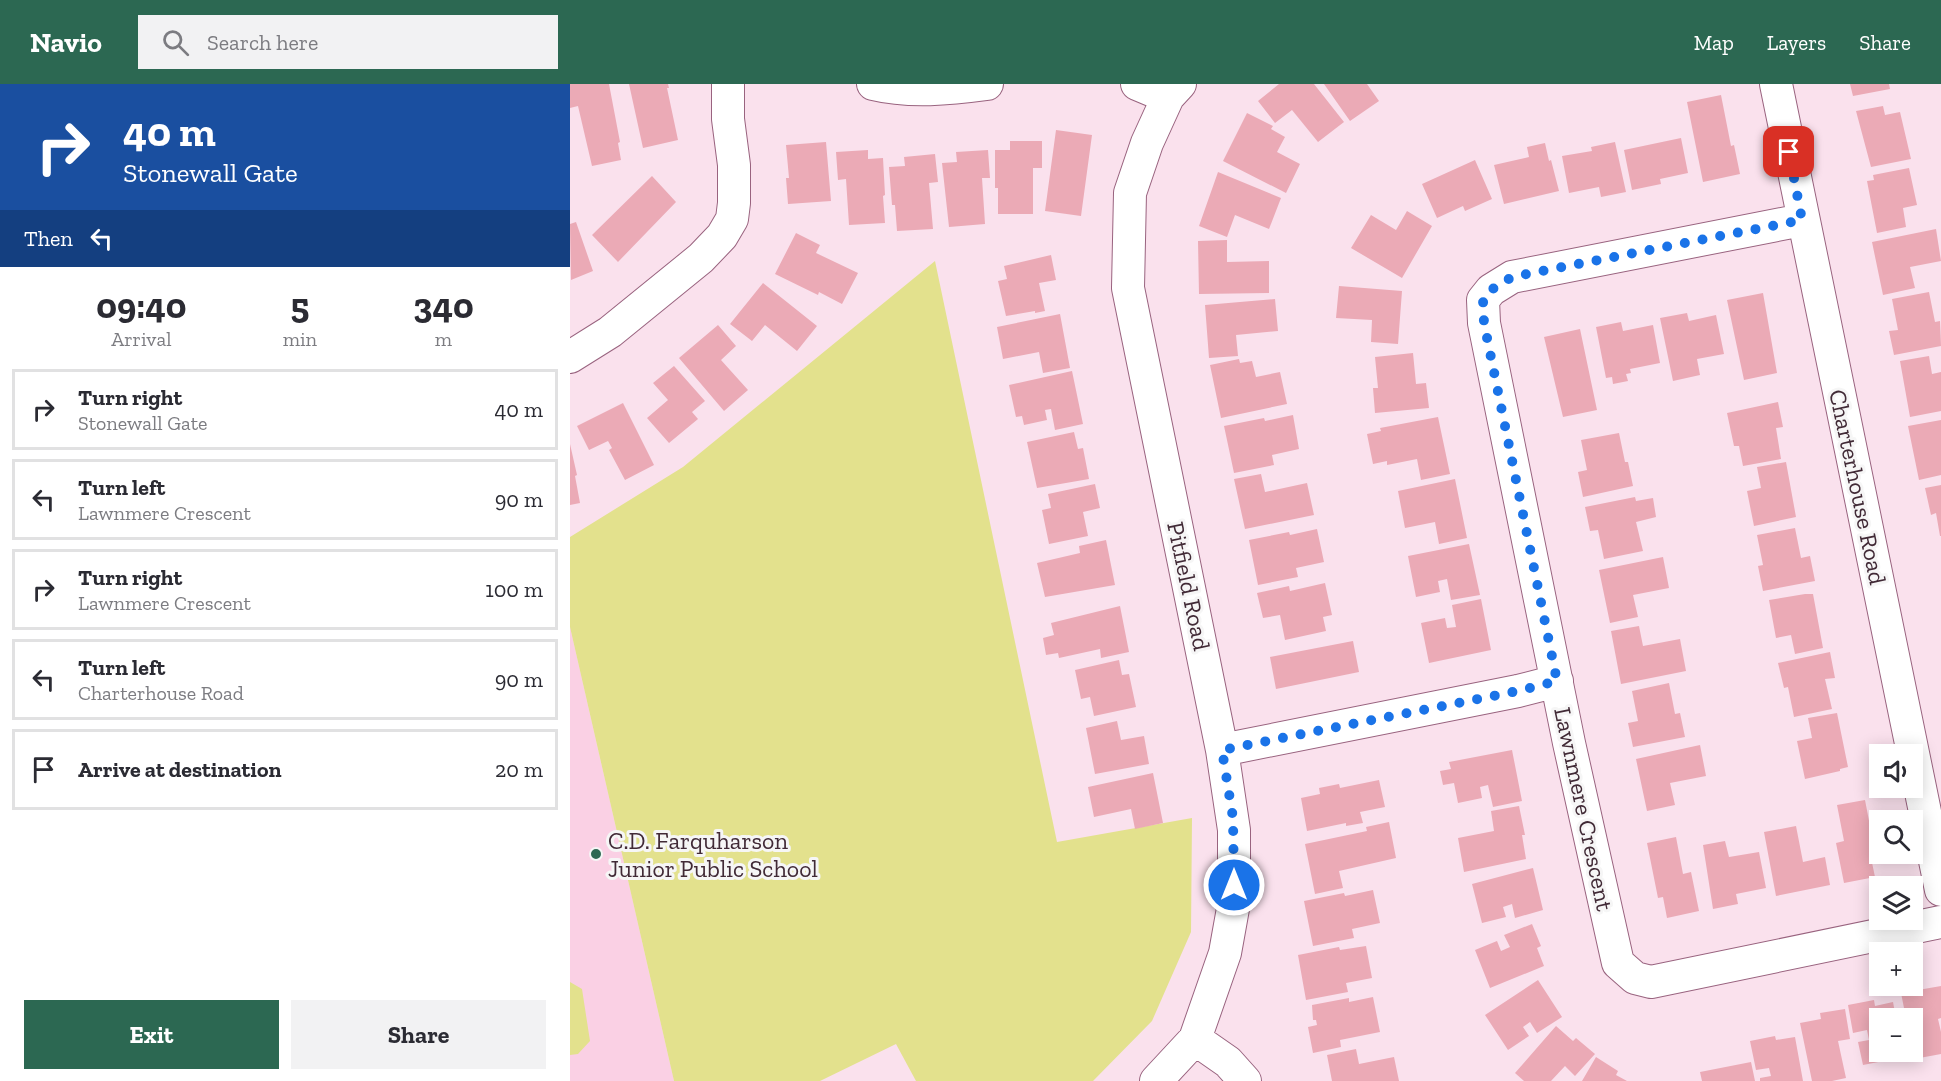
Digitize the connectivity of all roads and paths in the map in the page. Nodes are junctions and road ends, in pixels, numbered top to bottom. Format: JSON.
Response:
{"nodes":[{"id":1,"x":728,"y":84,"type":"edge"},
{"id":2,"x":873,"y":84,"type":"edge"},
{"id":3,"x":987,"y":84,"type":"edge"},
{"id":4,"x":1137,"y":84,"type":"edge"},
{"id":5,"x":1776,"y":84,"type":"edge"},
{"id":6,"x":1174,"y":91,"type":"edge"},
{"id":7,"x":1802,"y":220,"type":"junction"},
{"id":8,"x":570,"y":357,"type":"edge"},
{"id":9,"x":1557,"y":681,"type":"junction"},
{"id":10,"x":1222,"y":750,"type":"junction"},
{"id":11,"x":1941,"y":890,"type":"edge"},
{"id":12,"x":1941,"y":922,"type":"edge"},
{"id":13,"x":1195,"y":1039,"type":"junction"},
{"id":14,"x":1156,"y":1081,"type":"edge"},
{"id":15,"x":1245,"y":1081,"type":"edge"}],
"edges":[{"from":1,"to":8,"type":"street"},
{"from":2,"to":3,"type":"street"},
{"from":4,"to":6,"type":"street"},
{"from":5,"to":7,"type":"street","name":"Charterhouse Road"},
{"from":6,"to":10,"type":"street","name":"Pitfield Road"},
{"from":7,"to":9,"type":"street","name":"Lawnmere Crescent"},
{"from":7,"to":11,"type":"street","name":"Charterhouse Road"},
{"from":9,"to":10,"type":"street"},
{"from":9,"to":12,"type":"street","name":"Lawnmere Crescent"},
{"from":10,"to":13,"type":"street","name":"Pitfield Road"},
{"from":13,"to":14,"type":"street","name":"Pitfield Road"},
{"from":13,"to":15,"type":"street"}]}
